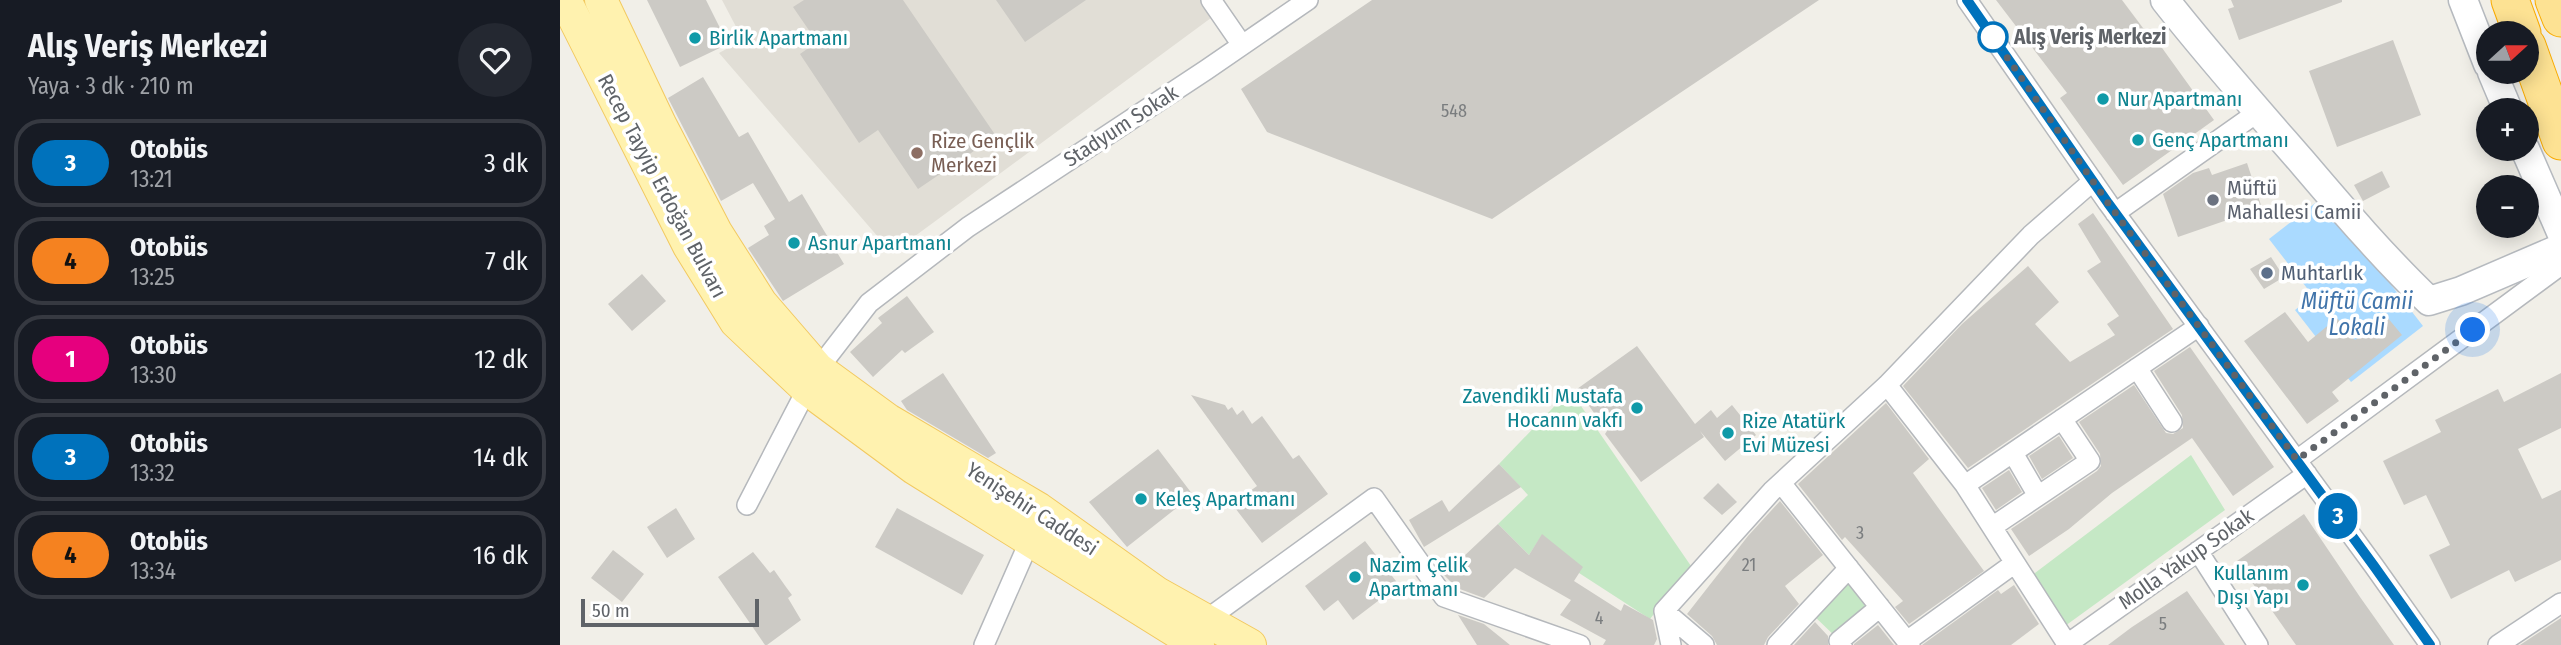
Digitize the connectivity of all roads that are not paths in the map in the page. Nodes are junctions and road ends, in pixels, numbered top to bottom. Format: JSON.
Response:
{"nodes":[{"id":1,"x":565,"y":0,"type":"edge"},
{"id":2,"x":601,"y":0,"type":"edge"},
{"id":3,"x":1211,"y":0,"type":"edge"},
{"id":4,"x":1308,"y":0,"type":"edge"},
{"id":5,"x":1967,"y":0,"type":"edge"},
{"id":6,"x":2165,"y":0,"type":"edge"},
{"id":7,"x":2463,"y":0,"type":"edge"},
{"id":8,"x":2510,"y":0,"type":"edge"},
{"id":9,"x":2554,"y":0,"type":"edge"},
{"id":10,"x":2561,"y":18,"type":"edge"},
{"id":11,"x":2518,"y":21,"type":"edge"},
{"id":12,"x":2476,"y":33,"type":"edge"},
{"id":13,"x":1242,"y":45,"type":"junction"},
{"id":14,"x":2539,"y":80,"type":"edge"},
{"id":15,"x":2258,"y":112,"type":"junction"},
{"id":16,"x":2561,"y":141,"type":"edge"},
{"id":17,"x":2530,"y":161,"type":"edge"},
{"id":18,"x":2093,"y":181,"type":"junction"},
{"id":19,"x":2115,"y":213,"type":"junction"},
{"id":20,"x":2561,"y":232,"type":"edge"},
{"id":21,"x":2561,"y":248,"type":"edge"},
{"id":22,"x":2561,"y":265,"type":"edge"},
{"id":23,"x":2199,"y":326,"type":"junction"},
{"id":24,"x":2137,"y":369,"type":"junction"},
{"id":25,"x":812,"y":379,"type":"junction"},
{"id":26,"x":1887,"y":385,"type":"junction"},
{"id":27,"x":2063,"y":419,"type":"junction"},
{"id":28,"x":2172,"y":422,"type":"dead end"},
{"id":29,"x":2013,"y":453,"type":"junction"},
{"id":30,"x":2302,"y":467,"type":"junction"},
{"id":31,"x":1781,"y":483,"type":"junction"},
{"id":32,"x":1965,"y":485,"type":"junction"},
{"id":33,"x":2038,"y":496,"type":"junction"},
{"id":34,"x":747,"y":505,"type":"dead end"},
{"id":35,"x":1992,"y":527,"type":"junction"},
{"id":36,"x":1030,"y":540,"type":"junction"},
{"id":37,"x":2198,"y":551,"type":"junction"},
{"id":38,"x":2015,"y":563,"type":"junction"},
{"id":39,"x":1849,"y":568,"type":"junction"},
{"id":40,"x":2561,"y":603,"type":"edge"},
{"id":41,"x":1880,"y":607,"type":"junction"},
{"id":42,"x":1664,"y":611,"type":"junction"},
{"id":43,"x":1202,"y":632,"type":"edge"},
{"id":44,"x":1909,"y":643,"type":"edge"},
{"id":45,"x":2067,"y":644,"type":"edge"},
{"id":46,"x":984,"y":645,"type":"edge"},
{"id":47,"x":1250,"y":645,"type":"edge"},
{"id":48,"x":1580,"y":645,"type":"edge"},
{"id":49,"x":1671,"y":645,"type":"edge"},
{"id":50,"x":1704,"y":645,"type":"edge"},
{"id":51,"x":1777,"y":645,"type":"edge"},
{"id":52,"x":1842,"y":645,"type":"edge"},
{"id":53,"x":2258,"y":645,"type":"edge"},
{"id":54,"x":2430,"y":645,"type":"edge"},
{"id":55,"x":2498,"y":645,"type":"edge"}],
"edges":[{"from":1,"to":25,"type":"main road","name":"Recep Tayyip Erdoğan Bulvarı"},
{"from":2,"to":25,"type":"main road","name":"Recep Tayyip Erdoğan Bulvarı"},
{"from":3,"to":13,"type":"street"},
{"from":4,"to":13,"type":"street","name":"Stadyum Sokak"},
{"from":5,"to":18,"type":"street"},
{"from":6,"to":15,"type":"street"},
{"from":7,"to":12,"type":"street"},
{"from":8,"to":11,"type":"highway"},
{"from":9,"to":10,"type":"highway"},
{"from":13,"to":25,"type":"street","name":"Stadyum Sokak"},
{"from":14,"to":16,"type":"highway"},
{"from":15,"to":19,"type":"street"},
{"from":15,"to":21,"type":"street"},
{"from":17,"to":20,"type":"street"},
{"from":18,"to":19,"type":"street"},
{"from":18,"to":26,"type":"street"},
{"from":19,"to":23,"type":"street"},
{"from":22,"to":30,"type":"street","name":"Molla Yakup Sokak"},
{"from":23,"to":24,"type":"street"},
{"from":23,"to":30,"type":"street"},
{"from":24,"to":27,"type":"street"},
{"from":24,"to":28,"type":"street"},
{"from":25,"to":34,"type":"street","name":"Stadyum Sokak"},
{"from":25,"to":36,"type":"main road","name":"Yenişehir Caddesi"},
{"from":25,"to":43,"type":"main road","name":"Yenişehir Caddesi"},
{"from":26,"to":31,"type":"street"},
{"from":26,"to":32,"type":"street"},
{"from":27,"to":29,"type":"street"},
{"from":27,"to":33,"type":"street"},
{"from":29,"to":32,"type":"street"},
{"from":29,"to":33,"type":"street"},
{"from":30,"to":37,"type":"street","name":"Molla Yakup Sokak"},
{"from":30,"to":54,"type":"street"},
{"from":31,"to":39,"type":"street"},
{"from":31,"to":42,"type":"street"},
{"from":32,"to":35,"type":"street"},
{"from":33,"to":35,"type":"street"},
{"from":35,"to":38,"type":"street"},
{"from":36,"to":43,"type":"main road","name":"Yenişehir Caddesi"},
{"from":36,"to":46,"type":"street"},
{"from":37,"to":45,"type":"street","name":"Molla Yakup Sokak"},
{"from":37,"to":53,"type":"street"},
{"from":38,"to":44,"type":"street"},
{"from":38,"to":45,"type":"street"},
{"from":39,"to":41,"type":"street"},
{"from":39,"to":51,"type":"street"},
{"from":40,"to":55,"type":"street"},
{"from":41,"to":44,"type":"street"},
{"from":41,"to":52,"type":"street"},
{"from":42,"to":49,"type":"street"},
{"from":42,"to":50,"type":"street"},
{"from":43,"to":47,"type":"main road","name":"Yenişehir Caddesi"},
{"from":43,"to":48,"type":"street"}]}
